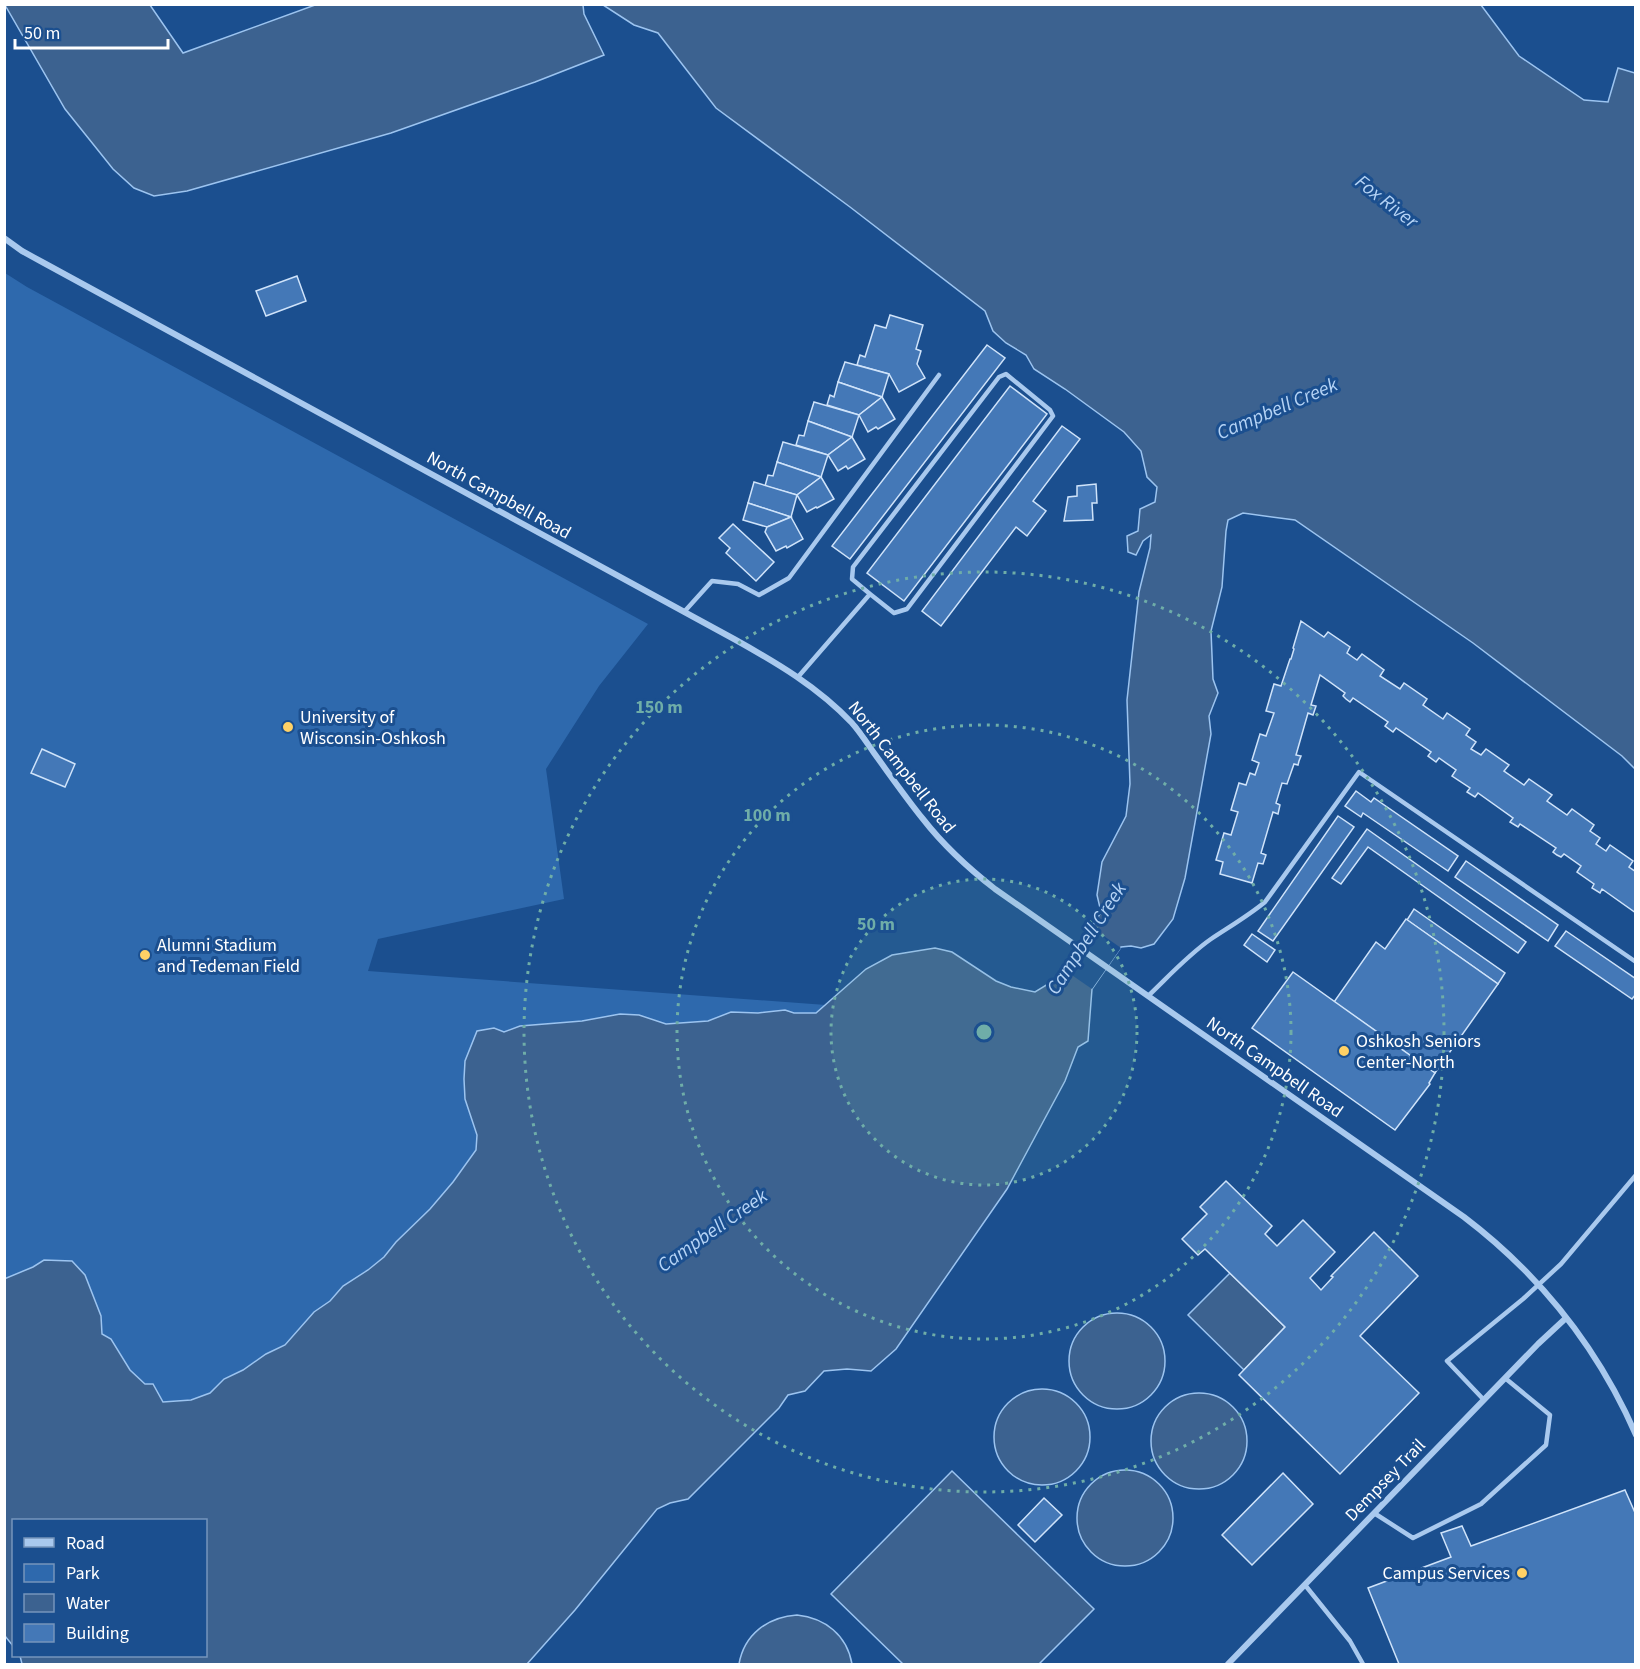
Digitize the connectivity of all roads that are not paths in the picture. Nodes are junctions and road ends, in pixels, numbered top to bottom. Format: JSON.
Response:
{"nodes":[{"id":1,"x":4,"y":237,"type":"edge"},
{"id":2,"x":939,"y":375,"type":"dead end"},
{"id":3,"x":870,"y":594,"type":"junction"},
{"id":4,"x":684,"y":612,"type":"junction"},
{"id":5,"x":798,"y":677,"type":"junction"},
{"id":6,"x":1635,"y":962,"type":"edge"},
{"id":7,"x":1148,"y":996,"type":"junction"},
{"id":8,"x":1635,"y":1174,"type":"edge"},
{"id":9,"x":1539,"y":1285,"type":"junction"},
{"id":10,"x":1566,"y":1318,"type":"junction"},
{"id":11,"x":1506,"y":1378,"type":"junction"},
{"id":12,"x":1484,"y":1400,"type":"junction"},
{"id":13,"x":1635,"y":1435,"type":"edge"},
{"id":14,"x":1374,"y":1514,"type":"junction"},
{"id":15,"x":1305,"y":1585,"type":"junction"},
{"id":16,"x":1228,"y":1665,"type":"edge"},
{"id":17,"x":1363,"y":1665,"type":"edge"}],
"edges":[{"from":1,"to":4,"type":"street","name":"North Campbell Road"},
{"from":2,"to":4,"type":"lane"},
{"from":3,"to":3,"type":"lane"},
{"from":3,"to":5,"type":"lane"},
{"from":4,"to":5,"type":"street","name":"North Campbell Road"},
{"from":5,"to":7,"type":"street","name":"North Campbell Road"},
{"from":6,"to":7,"type":"lane"},
{"from":7,"to":9,"type":"street","name":"North Campbell Road"},
{"from":8,"to":9,"type":"lane"},
{"from":9,"to":10,"type":"street","name":"North Campbell Road"},
{"from":9,"to":12,"type":"lane"},
{"from":10,"to":11,"type":"street","name":"Dempsey Trail"},
{"from":10,"to":13,"type":"street","name":"North Campbell Road"},
{"from":11,"to":12,"type":"street","name":"Dempsey Trail"},
{"from":11,"to":14,"type":"lane"},
{"from":12,"to":14,"type":"street","name":"Dempsey Trail"},
{"from":14,"to":15,"type":"street","name":"Dempsey Trail"},
{"from":15,"to":16,"type":"street","name":"Dempsey Trail"},
{"from":15,"to":17,"type":"lane"}]}
